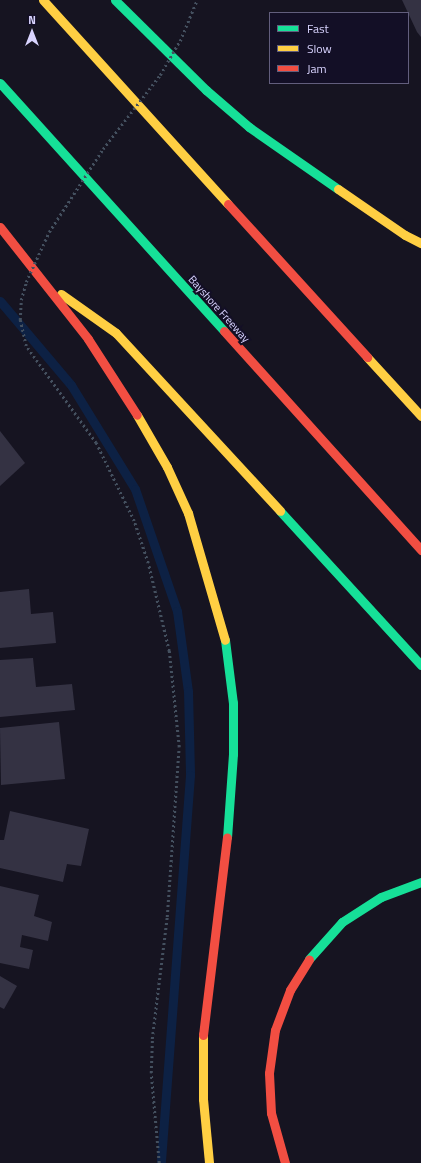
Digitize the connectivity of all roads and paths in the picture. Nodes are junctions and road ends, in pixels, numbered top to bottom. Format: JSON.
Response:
{"nodes":[{"id":1,"x":42,"y":0,"type":"edge"},
{"id":2,"x":115,"y":0,"type":"edge"},
{"id":3,"x":197,"y":0,"type":"edge"},
{"id":4,"x":0,"y":84,"type":"edge"},
{"id":5,"x":0,"y":227,"type":"edge"},
{"id":6,"x":421,"y":243,"type":"edge"},
{"id":7,"x":38,"y":278,"type":"junction"},
{"id":8,"x":421,"y":416,"type":"edge"},
{"id":9,"x":421,"y":550,"type":"edge"},
{"id":10,"x":421,"y":665,"type":"edge"},
{"id":11,"x":421,"y":882,"type":"edge"},
{"id":12,"x":159,"y":1163,"type":"edge"},
{"id":13,"x":209,"y":1163,"type":"edge"},
{"id":14,"x":285,"y":1163,"type":"edge"}],
"edges":[{"from":1,"to":8,"type":"highway"},
{"from":2,"to":6,"type":"highway"},
{"from":3,"to":12,"type":"path","bridge":true},
{"from":4,"to":9,"type":"highway","name":"Bayshore Freeway"},
{"from":5,"to":7,"type":"highway"},
{"from":7,"to":10,"type":"highway"},
{"from":7,"to":13,"type":"highway"},
{"from":11,"to":14,"type":"highway"}]}
